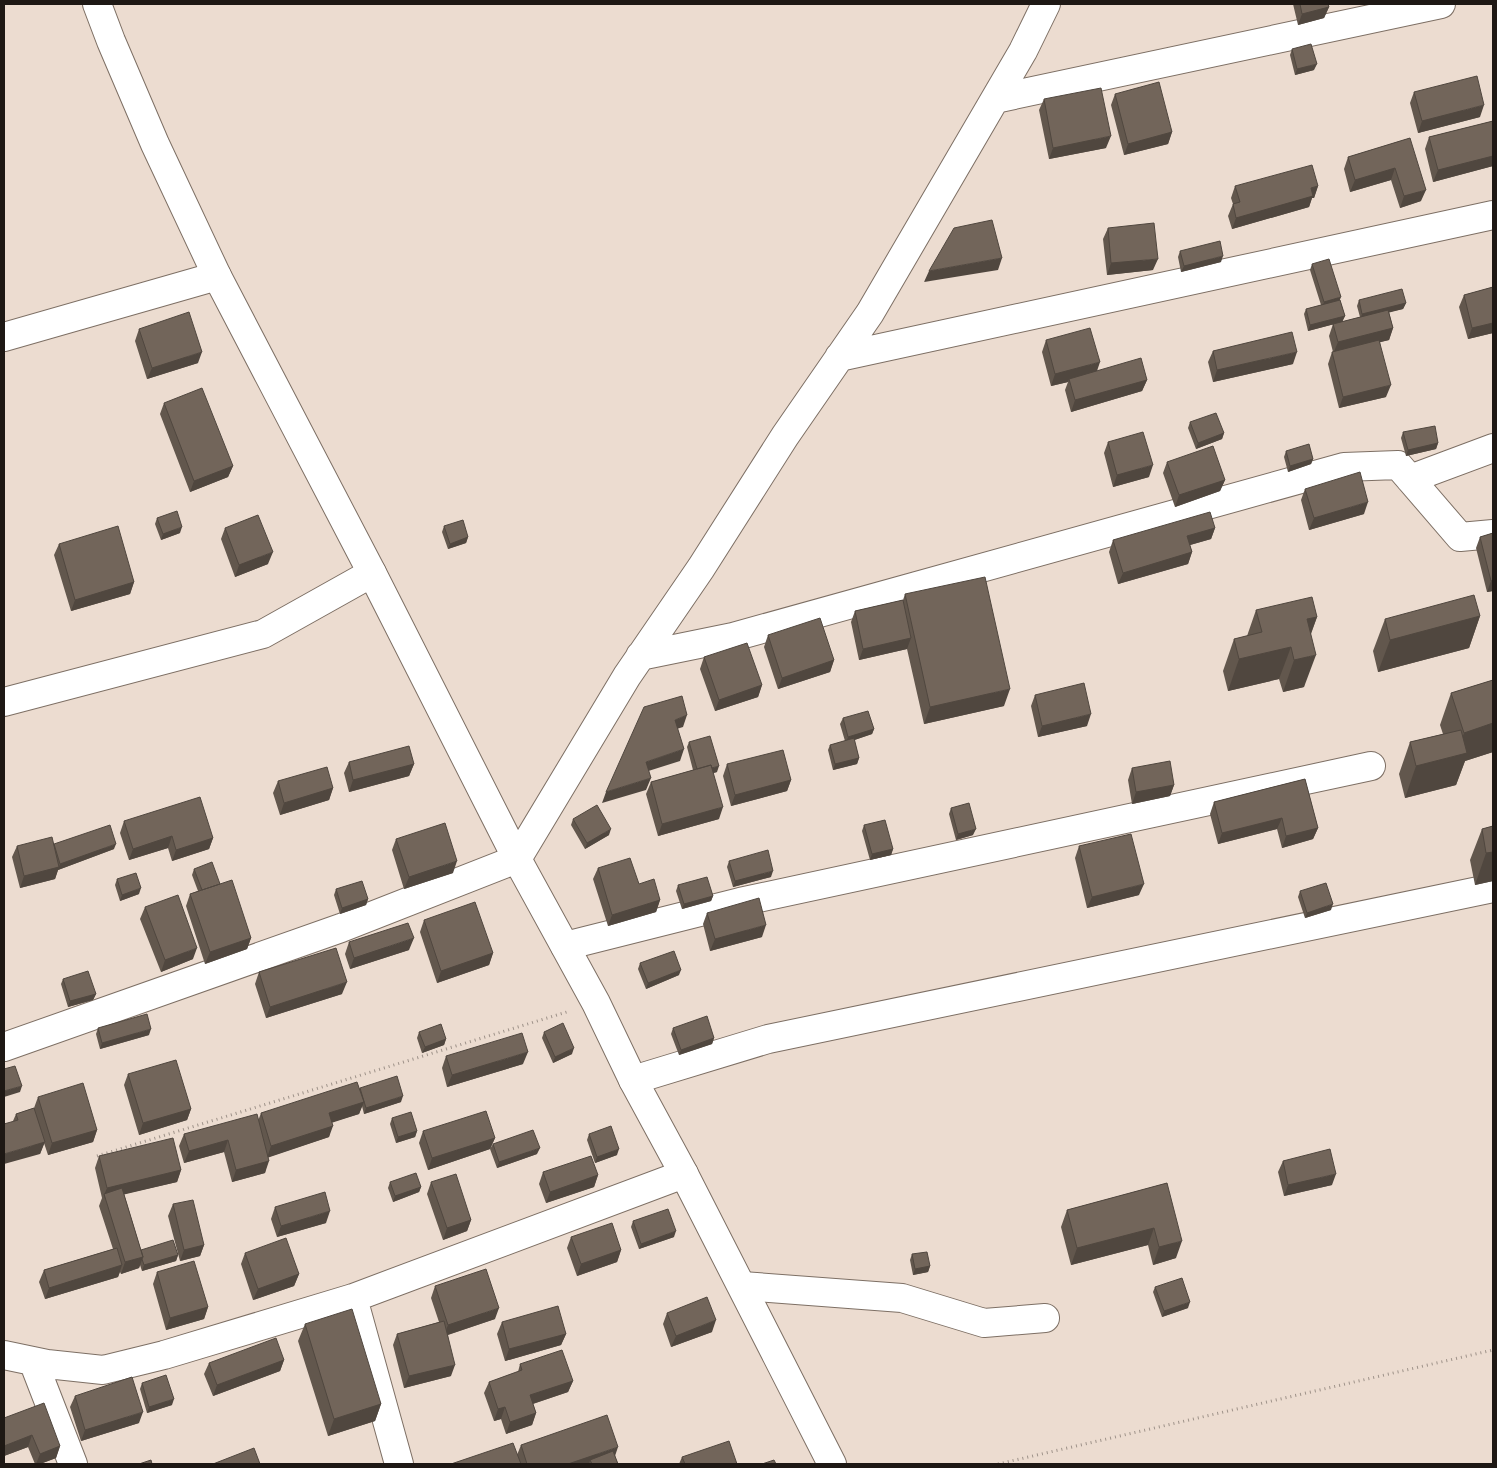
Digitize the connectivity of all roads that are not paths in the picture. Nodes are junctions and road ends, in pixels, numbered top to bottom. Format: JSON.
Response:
{"nodes":[{"id":1,"x":97,"y":4,"type":"edge"},
{"id":2,"x":1046,"y":4,"type":"edge"},
{"id":3,"x":1441,"y":4,"type":"edge"},
{"id":4,"x":995,"y":100,"type":"junction"},
{"id":5,"x":1493,"y":215,"type":"edge"},
{"id":6,"x":218,"y":276,"type":"junction"},
{"id":7,"x":4,"y":337,"type":"edge"},
{"id":8,"x":840,"y":357,"type":"junction"},
{"id":9,"x":1493,"y":448,"type":"edge"},
{"id":10,"x":1410,"y":480,"type":"junction"},
{"id":11,"x":1493,"y":534,"type":"edge"},
{"id":12,"x":372,"y":573,"type":"junction"},
{"id":13,"x":640,"y":656,"type":"junction"},
{"id":14,"x":4,"y":702,"type":"edge"},
{"id":15,"x":1371,"y":766,"type":"dead end"},
{"id":16,"x":517,"y":859,"type":"junction"},
{"id":17,"x":1493,"y":888,"type":"edge"},
{"id":18,"x":565,"y":946,"type":"junction"},
{"id":19,"x":5,"y":1043,"type":"edge"},
{"id":20,"x":633,"y":1080,"type":"junction"},
{"id":21,"x":684,"y":1174,"type":"junction"},
{"id":22,"x":742,"y":1286,"type":"junction"},
{"id":23,"x":353,"y":1298,"type":"junction"},
{"id":24,"x":1046,"y":1318,"type":"dead end"},
{"id":25,"x":4,"y":1355,"type":"edge"},
{"id":26,"x":33,"y":1361,"type":"junction"},
{"id":27,"x":73,"y":1464,"type":"edge"},
{"id":28,"x":399,"y":1464,"type":"edge"},
{"id":29,"x":832,"y":1464,"type":"edge"}],
"edges":[{"from":1,"to":6,"type":"street"},
{"from":2,"to":4,"type":"street"},
{"from":3,"to":4,"type":"street"},
{"from":4,"to":8,"type":"street"},
{"from":5,"to":8,"type":"street"},
{"from":6,"to":7,"type":"street"},
{"from":6,"to":12,"type":"street"},
{"from":8,"to":13,"type":"street"},
{"from":9,"to":10,"type":"street"},
{"from":10,"to":11,"type":"street"},
{"from":10,"to":13,"type":"street"},
{"from":12,"to":14,"type":"street"},
{"from":12,"to":16,"type":"street"},
{"from":13,"to":16,"type":"street"},
{"from":15,"to":18,"type":"street"},
{"from":16,"to":18,"type":"street"},
{"from":16,"to":19,"type":"street"},
{"from":17,"to":20,"type":"street"},
{"from":18,"to":20,"type":"street"},
{"from":20,"to":21,"type":"street"},
{"from":21,"to":22,"type":"street"},
{"from":21,"to":23,"type":"street"},
{"from":22,"to":24,"type":"street"},
{"from":22,"to":29,"type":"street"},
{"from":23,"to":26,"type":"street"},
{"from":23,"to":28,"type":"street"},
{"from":25,"to":26,"type":"street"},
{"from":26,"to":27,"type":"street"}]}
